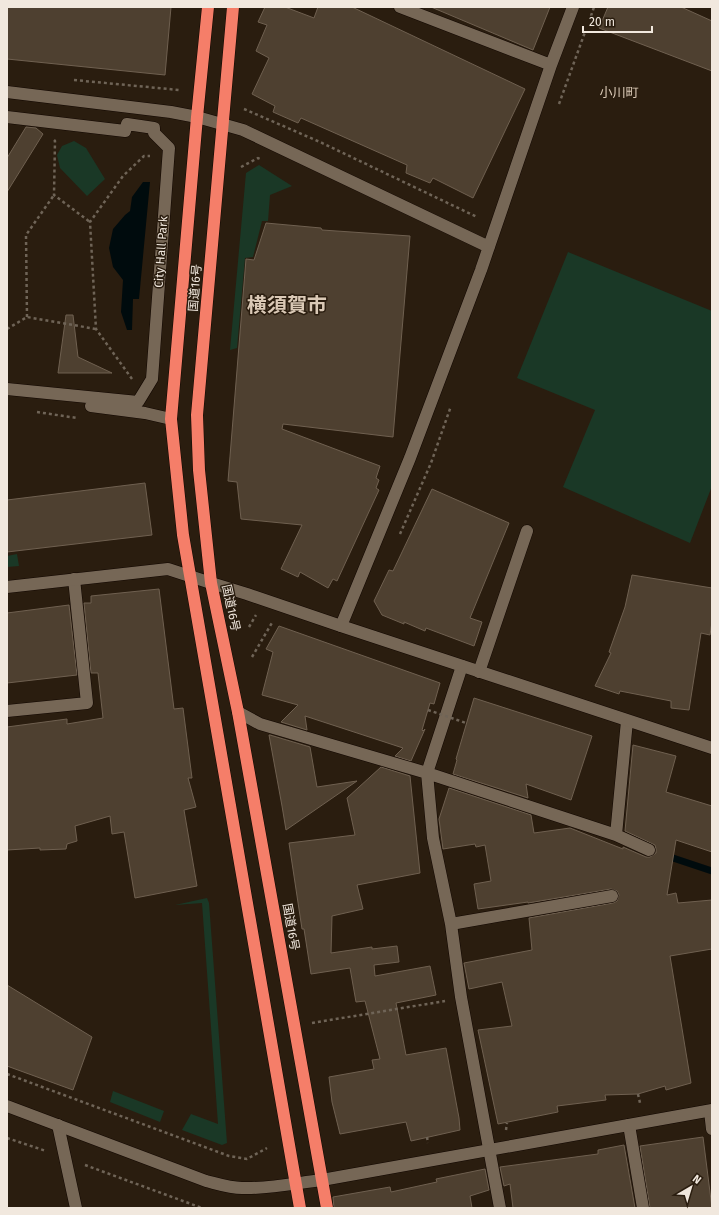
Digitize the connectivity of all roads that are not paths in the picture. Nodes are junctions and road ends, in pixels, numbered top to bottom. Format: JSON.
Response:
{"nodes":[{"id":1,"x":208,"y":7,"type":"edge"},
{"id":2,"x":233,"y":7,"type":"edge"},
{"id":3,"x":400,"y":7,"type":"edge"},
{"id":4,"x":573,"y":7,"type":"edge"},
{"id":5,"x":433,"y":13,"type":"edge"},
{"id":6,"x":551,"y":65,"type":"junction"},
{"id":7,"x":7,"y":92,"type":"edge"},
{"id":8,"x":7,"y":117,"type":"edge"},
{"id":9,"x":197,"y":117,"type":"junction"},
{"id":10,"x":224,"y":125,"type":"junction"},
{"id":11,"x":489,"y":247,"type":"junction"},
{"id":12,"x":7,"y":389,"type":"edge"},
{"id":13,"x":7,"y":394,"type":"edge"},
{"id":14,"x":171,"y":419,"type":"junction"},
{"id":15,"x":528,"y":531,"type":"dead end"},
{"id":16,"x":191,"y":577,"type":"junction"},
{"id":17,"x":74,"y":579,"type":"junction"},
{"id":18,"x":211,"y":583,"type":"junction"},
{"id":19,"x":7,"y":587,"type":"edge"},
{"id":20,"x":341,"y":626,"type":"junction"},
{"id":21,"x":462,"y":666,"type":"junction"},
{"id":22,"x":479,"y":672,"type":"junction"},
{"id":23,"x":7,"y":711,"type":"edge"},
{"id":24,"x":238,"y":712,"type":"junction"},
{"id":25,"x":627,"y":721,"type":"junction"},
{"id":26,"x":712,"y":748,"type":"edge"},
{"id":27,"x":427,"y":772,"type":"junction"},
{"id":28,"x":616,"y":835,"type":"junction"},
{"id":29,"x":649,"y":850,"type":"dead end"},
{"id":30,"x":612,"y":896,"type":"dead end"},
{"id":31,"x":451,"y":924,"type":"junction"},
{"id":32,"x":7,"y":1106,"type":"edge"},
{"id":33,"x":711,"y":1111,"type":"edge"},
{"id":34,"x":58,"y":1125,"type":"junction"},
{"id":35,"x":629,"y":1125,"type":"junction"},
{"id":36,"x":712,"y":1129,"type":"edge"},
{"id":37,"x":490,"y":1150,"type":"junction"},
{"id":38,"x":322,"y":1180,"type":"junction"},
{"id":39,"x":296,"y":1183,"type":"junction"},
{"id":40,"x":76,"y":1208,"type":"edge"},
{"id":41,"x":300,"y":1208,"type":"edge"},
{"id":42,"x":327,"y":1208,"type":"edge"},
{"id":43,"x":500,"y":1208,"type":"edge"},
{"id":44,"x":642,"y":1208,"type":"edge"}],
"edges":[{"from":1,"to":9,"type":"highway","name":"国道16号"},
{"from":2,"to":10,"type":"highway","name":"国道16号"},
{"from":3,"to":5,"type":"street"},
{"from":4,"to":6,"type":"street"},
{"from":5,"to":6,"type":"street"},
{"from":6,"to":11,"type":"street"},
{"from":7,"to":9,"type":"street"},
{"from":8,"to":12,"type":"street","name":"City Hall Park"},
{"from":9,"to":10,"type":"street"},
{"from":9,"to":14,"type":"highway","name":"国道16号"},
{"from":10,"to":11,"type":"street"},
{"from":10,"to":18,"type":"highway","name":"国道16号"},
{"from":11,"to":20,"type":"street"},
{"from":13,"to":14,"type":"street"},
{"from":14,"to":16,"type":"highway","name":"国道16号"},
{"from":15,"to":22,"type":"street"},
{"from":16,"to":17,"type":"street"},
{"from":16,"to":18,"type":"street"},
{"from":16,"to":39,"type":"highway","name":"国道16号"},
{"from":17,"to":19,"type":"street"},
{"from":17,"to":23,"type":"street"},
{"from":18,"to":20,"type":"street"},
{"from":18,"to":24,"type":"highway","name":"国道16号"},
{"from":20,"to":21,"type":"street"},
{"from":21,"to":22,"type":"street"},
{"from":21,"to":27,"type":"street"},
{"from":22,"to":25,"type":"street"},
{"from":24,"to":27,"type":"street"},
{"from":24,"to":38,"type":"highway","name":"国道16号"},
{"from":25,"to":26,"type":"street"},
{"from":25,"to":28,"type":"street"},
{"from":27,"to":28,"type":"street"},
{"from":27,"to":31,"type":"street"},
{"from":28,"to":29,"type":"street"},
{"from":30,"to":31,"type":"street"},
{"from":31,"to":37,"type":"street"},
{"from":32,"to":34,"type":"street"},
{"from":33,"to":35,"type":"street"},
{"from":33,"to":36,"type":"street"},
{"from":34,"to":39,"type":"street"},
{"from":34,"to":40,"type":"street"},
{"from":35,"to":37,"type":"street"},
{"from":35,"to":44,"type":"street"},
{"from":37,"to":38,"type":"street"},
{"from":37,"to":43,"type":"street"},
{"from":38,"to":39,"type":"street"},
{"from":38,"to":42,"type":"highway","name":"国道16号"},
{"from":39,"to":41,"type":"highway","name":"国道16号"}]}
